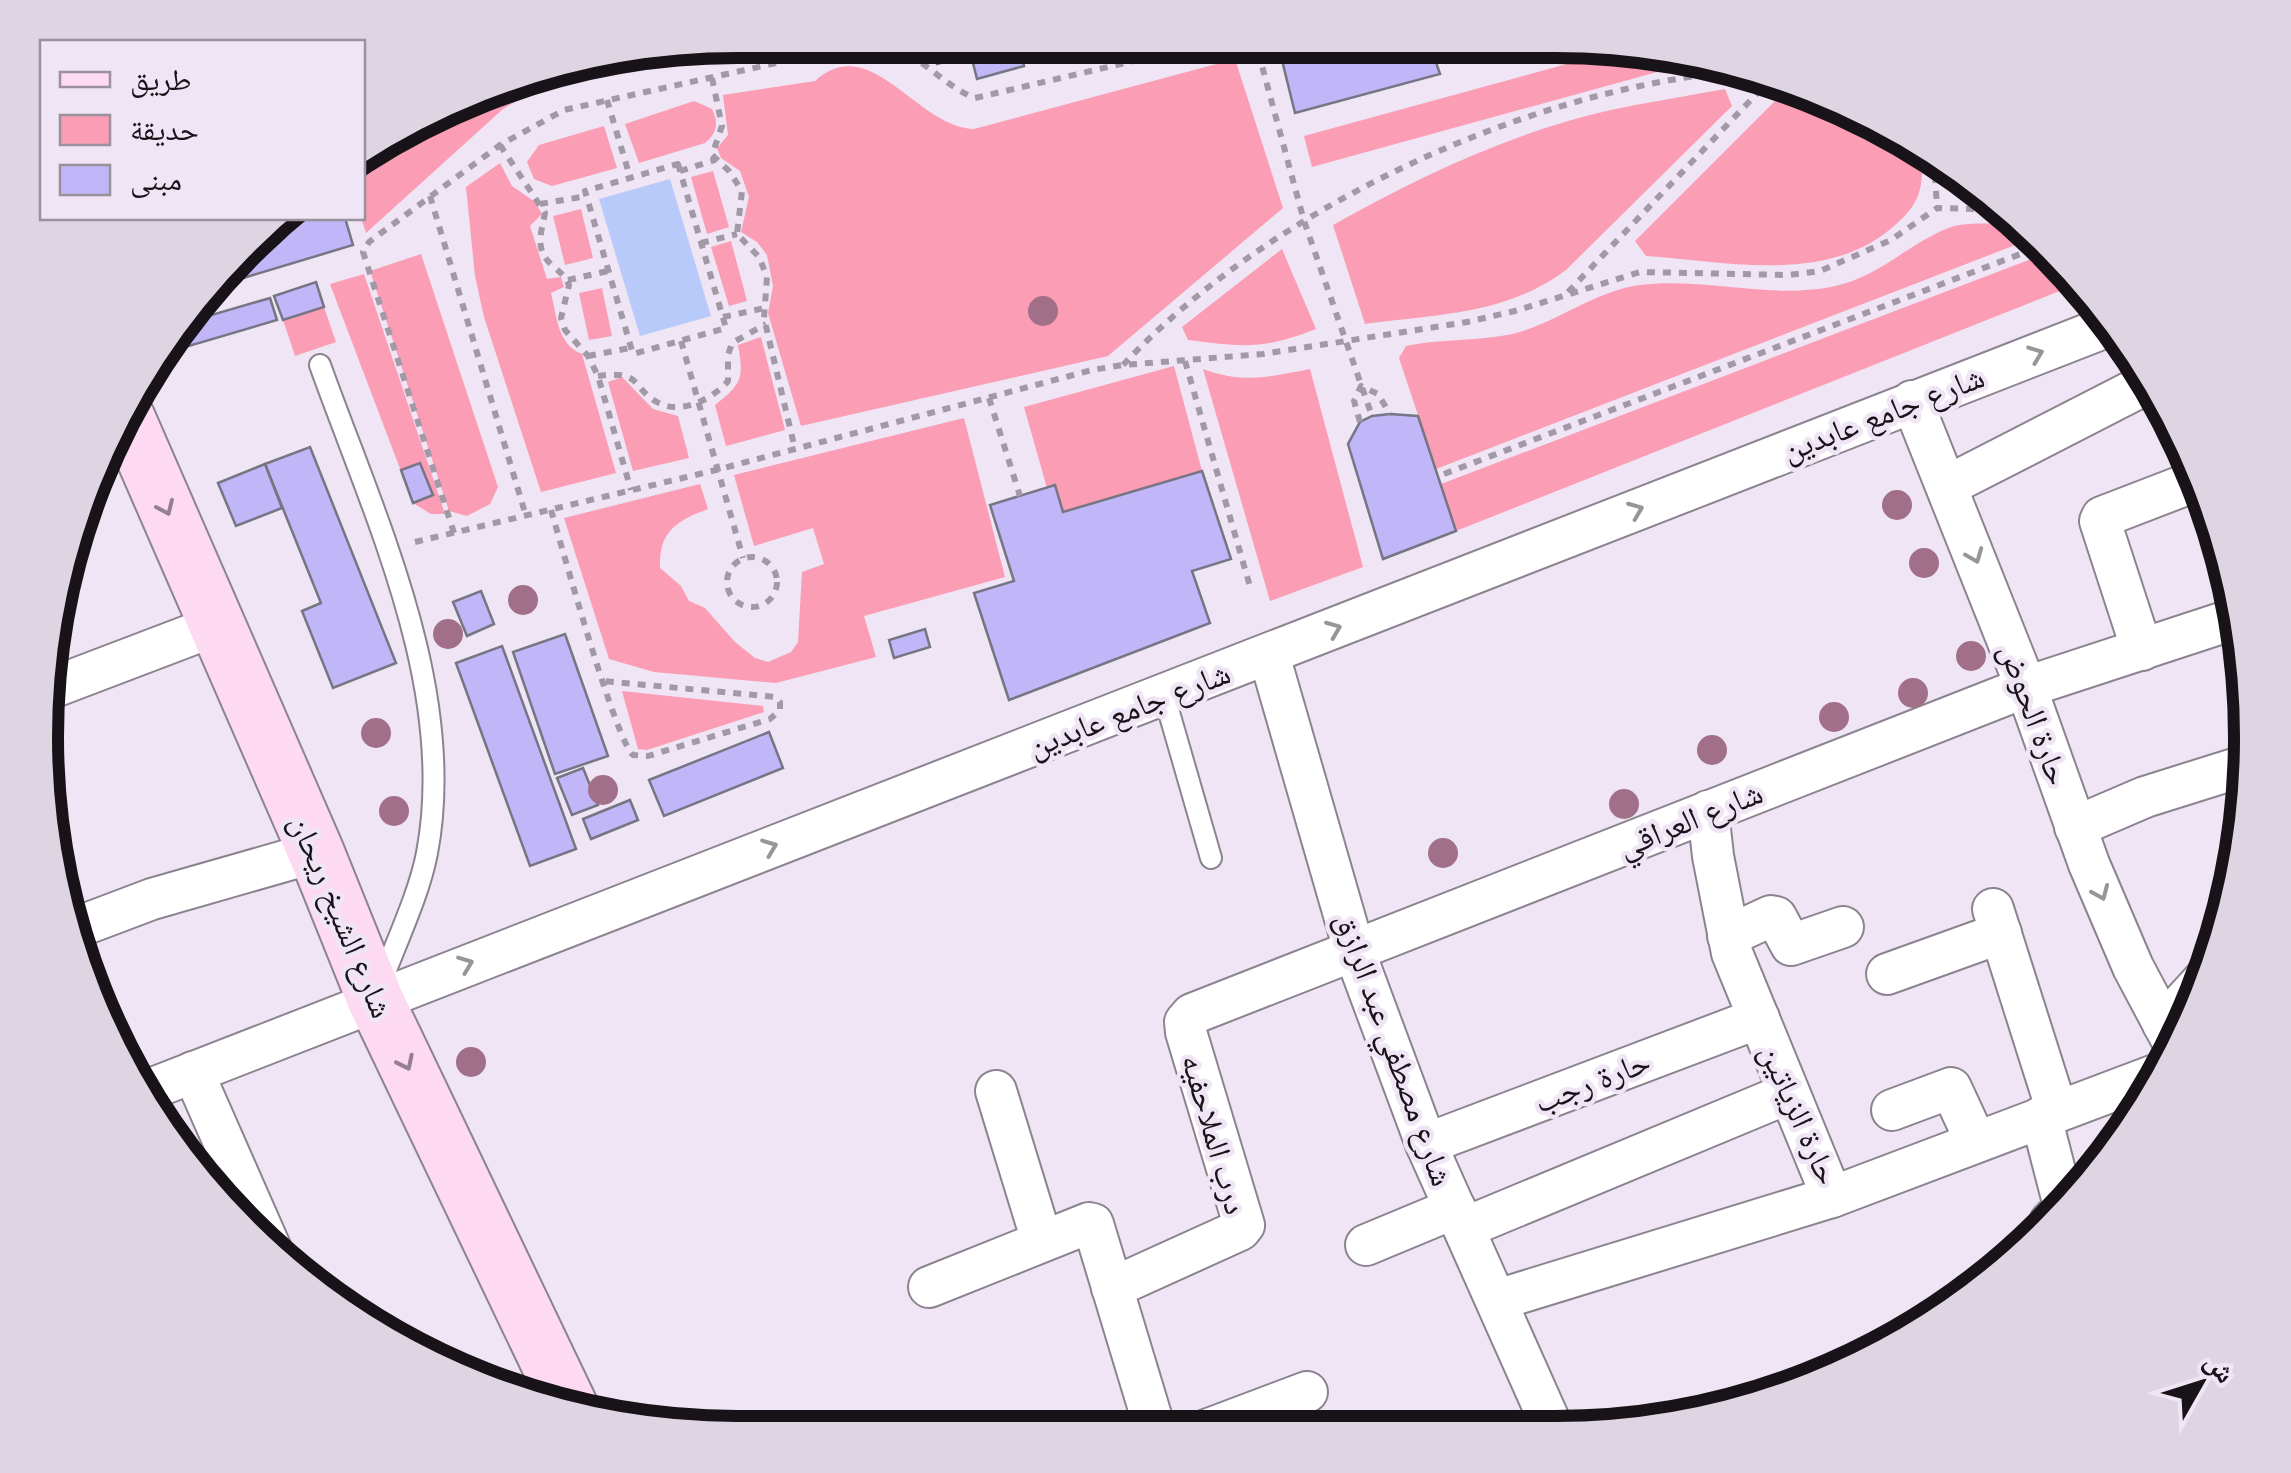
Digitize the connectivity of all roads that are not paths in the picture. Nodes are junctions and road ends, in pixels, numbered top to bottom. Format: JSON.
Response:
{"nodes":[{"id":1,"x":2098,"y":330,"type":"edge"},
{"id":2,"x":320,"y":365,"type":"dead end"},
{"id":3,"x":2138,"y":388,"type":"edge"},
{"id":4,"x":1912,"y":401,"type":"junction"},
{"id":5,"x":132,"y":429,"type":"edge"},
{"id":6,"x":2185,"y":485,"type":"edge"},
{"id":7,"x":1947,"y":486,"type":"junction"},
{"id":8,"x":2223,"y":623,"type":"edge"},
{"id":9,"x":217,"y":625,"type":"junction"},
{"id":10,"x":2142,"y":650,"type":"junction"},
{"id":11,"x":1269,"y":655,"type":"junction"},
{"id":12,"x":60,"y":685,"type":"edge"},
{"id":13,"x":2026,"y":687,"type":"junction"},
{"id":14,"x":1164,"y":695,"type":"junction"},
{"id":15,"x":2233,"y":770,"type":"edge"},
{"id":16,"x":1708,"y":811,"type":"junction"},
{"id":17,"x":2076,"y":827,"type":"junction"},
{"id":18,"x":316,"y":852,"type":"junction"},
{"id":19,"x":1211,"y":858,"type":"dead end"},
{"id":20,"x":85,"y":924,"type":"edge"},
{"id":21,"x":1843,"y":928,"type":"dead end"},
{"id":22,"x":1728,"y":936,"type":"junction"},
{"id":23,"x":1354,"y":953,"type":"junction"},
{"id":24,"x":1887,"y":974,"type":"dead end"},
{"id":25,"x":376,"y":999,"type":"junction"},
{"id":26,"x":1759,"y":1018,"type":"junction"},
{"id":27,"x":2166,"y":1030,"type":"edge"},
{"id":28,"x":193,"y":1072,"type":"junction"},
{"id":29,"x":2140,"y":1081,"type":"edge"},
{"id":30,"x":155,"y":1087,"type":"edge"},
{"id":31,"x":996,"y":1091,"type":"dead end"},
{"id":32,"x":1789,"y":1093,"type":"junction"},
{"id":33,"x":1892,"y":1110,"type":"dead end"},
{"id":34,"x":2049,"y":1114,"type":"junction"},
{"id":35,"x":1976,"y":1142,"type":"junction"},
{"id":36,"x":1426,"y":1144,"type":"junction"},
{"id":37,"x":2061,"y":1189,"type":"edge"},
{"id":38,"x":1832,"y":1197,"type":"junction"},
{"id":39,"x":257,"y":1218,"type":"edge"},
{"id":40,"x":1460,"y":1218,"type":"junction"},
{"id":41,"x":1042,"y":1241,"type":"junction"},
{"id":42,"x":1366,"y":1245,"type":"dead end"},
{"id":43,"x":928,"y":1286,"type":"dead end"},
{"id":44,"x":1112,"y":1288,"type":"junction"},
{"id":45,"x":1496,"y":1300,"type":"junction"},
{"id":46,"x":560,"y":1392,"type":"edge"},
{"id":47,"x":1307,"y":1392,"type":"dead end"},
{"id":48,"x":1151,"y":1416,"type":"edge"},
{"id":49,"x":1243,"y":1416,"type":"edge"},
{"id":50,"x":1547,"y":1416,"type":"edge"}],
"edges":[{"from":4,"to":1,"type":"street","name":"شارع جامع عابدين","one_way":true},
{"from":2,"to":25,"type":"lane"},
{"from":3,"to":7,"type":"street"},
{"from":4,"to":7,"type":"street","name":"حارة الحوض"},
{"from":11,"to":4,"type":"street","name":"شارع جامع عابدين","one_way":true},
{"from":5,"to":9,"type":"main road","name":"شارع الشيخ ريحان","one_way":true},
{"from":6,"to":10,"type":"street"},
{"from":7,"to":13,"type":"street","name":"حارة الحوض","one_way":true},
{"from":8,"to":10,"type":"street","name":"شارع العراقي"},
{"from":9,"to":12,"type":"street"},
{"from":9,"to":18,"type":"main road","name":"شارع الشيخ ريحان"},
{"from":10,"to":13,"type":"street","name":"شارع العراقي"},
{"from":11,"to":14,"type":"street","name":"شارع جامع عابدين"},
{"from":11,"to":23,"type":"street","name":"شارع مصطفي عبد الرازق"},
{"from":13,"to":16,"type":"street","name":"شارع العراقي"},
{"from":13,"to":17,"type":"street","name":"حارة الحوض"},
{"from":14,"to":19,"type":"lane"},
{"from":25,"to":14,"type":"street","name":"شارع جامع عابدين","one_way":true},
{"from":15,"to":17,"type":"street"},
{"from":16,"to":22,"type":"street","name":"حارة الزياتين"},
{"from":16,"to":23,"type":"street","name":"شارع العراقي"},
{"from":17,"to":27,"type":"street","name":"حارة الحوض","one_way":true},
{"from":18,"to":20,"type":"street"},
{"from":18,"to":25,"type":"main road","name":"شارع الشيخ ريحان"},
{"from":21,"to":22,"type":"street"},
{"from":22,"to":26,"type":"street","name":"حارة الزياتين"},
{"from":23,"to":36,"type":"street","name":"شارع مصطفي عبد الرازق"},
{"from":23,"to":44,"type":"street","name":"درب الملاحفيه"},
{"from":24,"to":34,"type":"street"},
{"from":25,"to":28,"type":"street","name":"شارع جامع عابدين"},
{"from":25,"to":46,"type":"main road","name":"شارع الشيخ ريحان","one_way":true},
{"from":26,"to":32,"type":"street","name":"حارة الزياتين"},
{"from":26,"to":36,"type":"street","name":"حارة رجب"},
{"from":28,"to":30,"type":"street","name":"شارع جامع عابدين"},
{"from":28,"to":39,"type":"street"},
{"from":29,"to":34,"type":"street","name":"حارة الزياتين"},
{"from":31,"to":41,"type":"street"},
{"from":32,"to":38,"type":"street","name":"حارة الزياتين"},
{"from":32,"to":40,"type":"street"},
{"from":33,"to":35,"type":"street"},
{"from":34,"to":35,"type":"street","name":"حارة الزياتين"},
{"from":34,"to":37,"type":"street"},
{"from":35,"to":38,"type":"street","name":"حارة الزياتين"},
{"from":36,"to":40,"type":"street","name":"شارع مصطفي عبد الرازق"},
{"from":38,"to":45,"type":"street"},
{"from":40,"to":42,"type":"street"},
{"from":40,"to":45,"type":"street","name":"شارع مصطفي عبد الرازق"},
{"from":41,"to":43,"type":"street"},
{"from":41,"to":44,"type":"street"},
{"from":44,"to":48,"type":"street"},
{"from":45,"to":50,"type":"street","name":"شارع مصطفي عبد الرازق"},
{"from":47,"to":49,"type":"street"}]}
